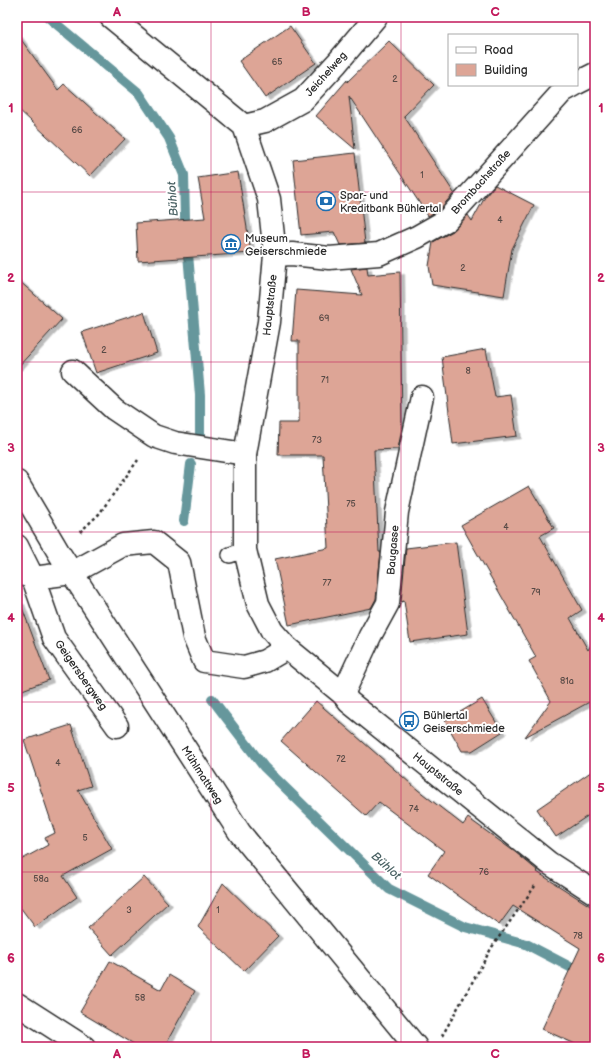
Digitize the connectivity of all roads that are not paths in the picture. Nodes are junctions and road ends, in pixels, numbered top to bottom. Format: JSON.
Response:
{"nodes":[{"id":1,"x":111,"y":17,"type":"edge"},
{"id":2,"x":376,"y":17,"type":"edge"},
{"id":3,"x":595,"y":74,"type":"edge"},
{"id":4,"x":578,"y":82,"type":"edge"},
{"id":5,"x":572,"y":86,"type":"edge"},
{"id":6,"x":244,"y":126,"type":"junction"},
{"id":7,"x":275,"y":255,"type":"junction"},
{"id":8,"x":73,"y":371,"type":"dead end"},
{"id":9,"x":422,"y":398,"type":"dead end"},
{"id":10,"x":245,"y":454,"type":"junction"},
{"id":11,"x":17,"y":482,"type":"edge"},
{"id":12,"x":17,"y":546,"type":"edge"},
{"id":13,"x":72,"y":573,"type":"junction"},
{"id":14,"x":25,"y":575,"type":"edge"},
{"id":15,"x":287,"y":648,"type":"junction"},
{"id":16,"x":343,"y":694,"type":"junction"},
{"id":17,"x":117,"y":726,"type":"dead end"},
{"id":18,"x":595,"y":893,"type":"edge"},
{"id":19,"x":17,"y":1004,"type":"edge"},
{"id":20,"x":84,"y":1047,"type":"edge"},
{"id":21,"x":416,"y":1047,"type":"edge"}],
"edges":[{"from":1,"to":6,"type":"street"},
{"from":2,"to":6,"type":"street","name":"Jeichelweg"},
{"from":3,"to":4,"type":"street"},
{"from":5,"to":7,"type":"street","name":"Brombachstraße"},
{"from":6,"to":7,"type":"street","name":"Hauptstraße"},
{"from":7,"to":10,"type":"street","name":"Hauptstraße"},
{"from":8,"to":10,"type":"street"},
{"from":9,"to":16,"type":"street","name":"Baugasse"},
{"from":10,"to":15,"type":"street","name":"Hauptstraße"},
{"from":11,"to":13,"type":"street","name":"Mühlmattweg"},
{"from":12,"to":14,"type":"street","name":"Geigersbergweg"},
{"from":13,"to":14,"type":"street"},
{"from":13,"to":15,"type":"street"},
{"from":13,"to":21,"type":"street","name":"Mühlmattweg"},
{"from":14,"to":17,"type":"street","name":"Geigersbergweg"},
{"from":15,"to":16,"type":"street","name":"Hauptstraße"},
{"from":16,"to":18,"type":"street","name":"Hauptstraße"},
{"from":19,"to":20,"type":"street"}]}
